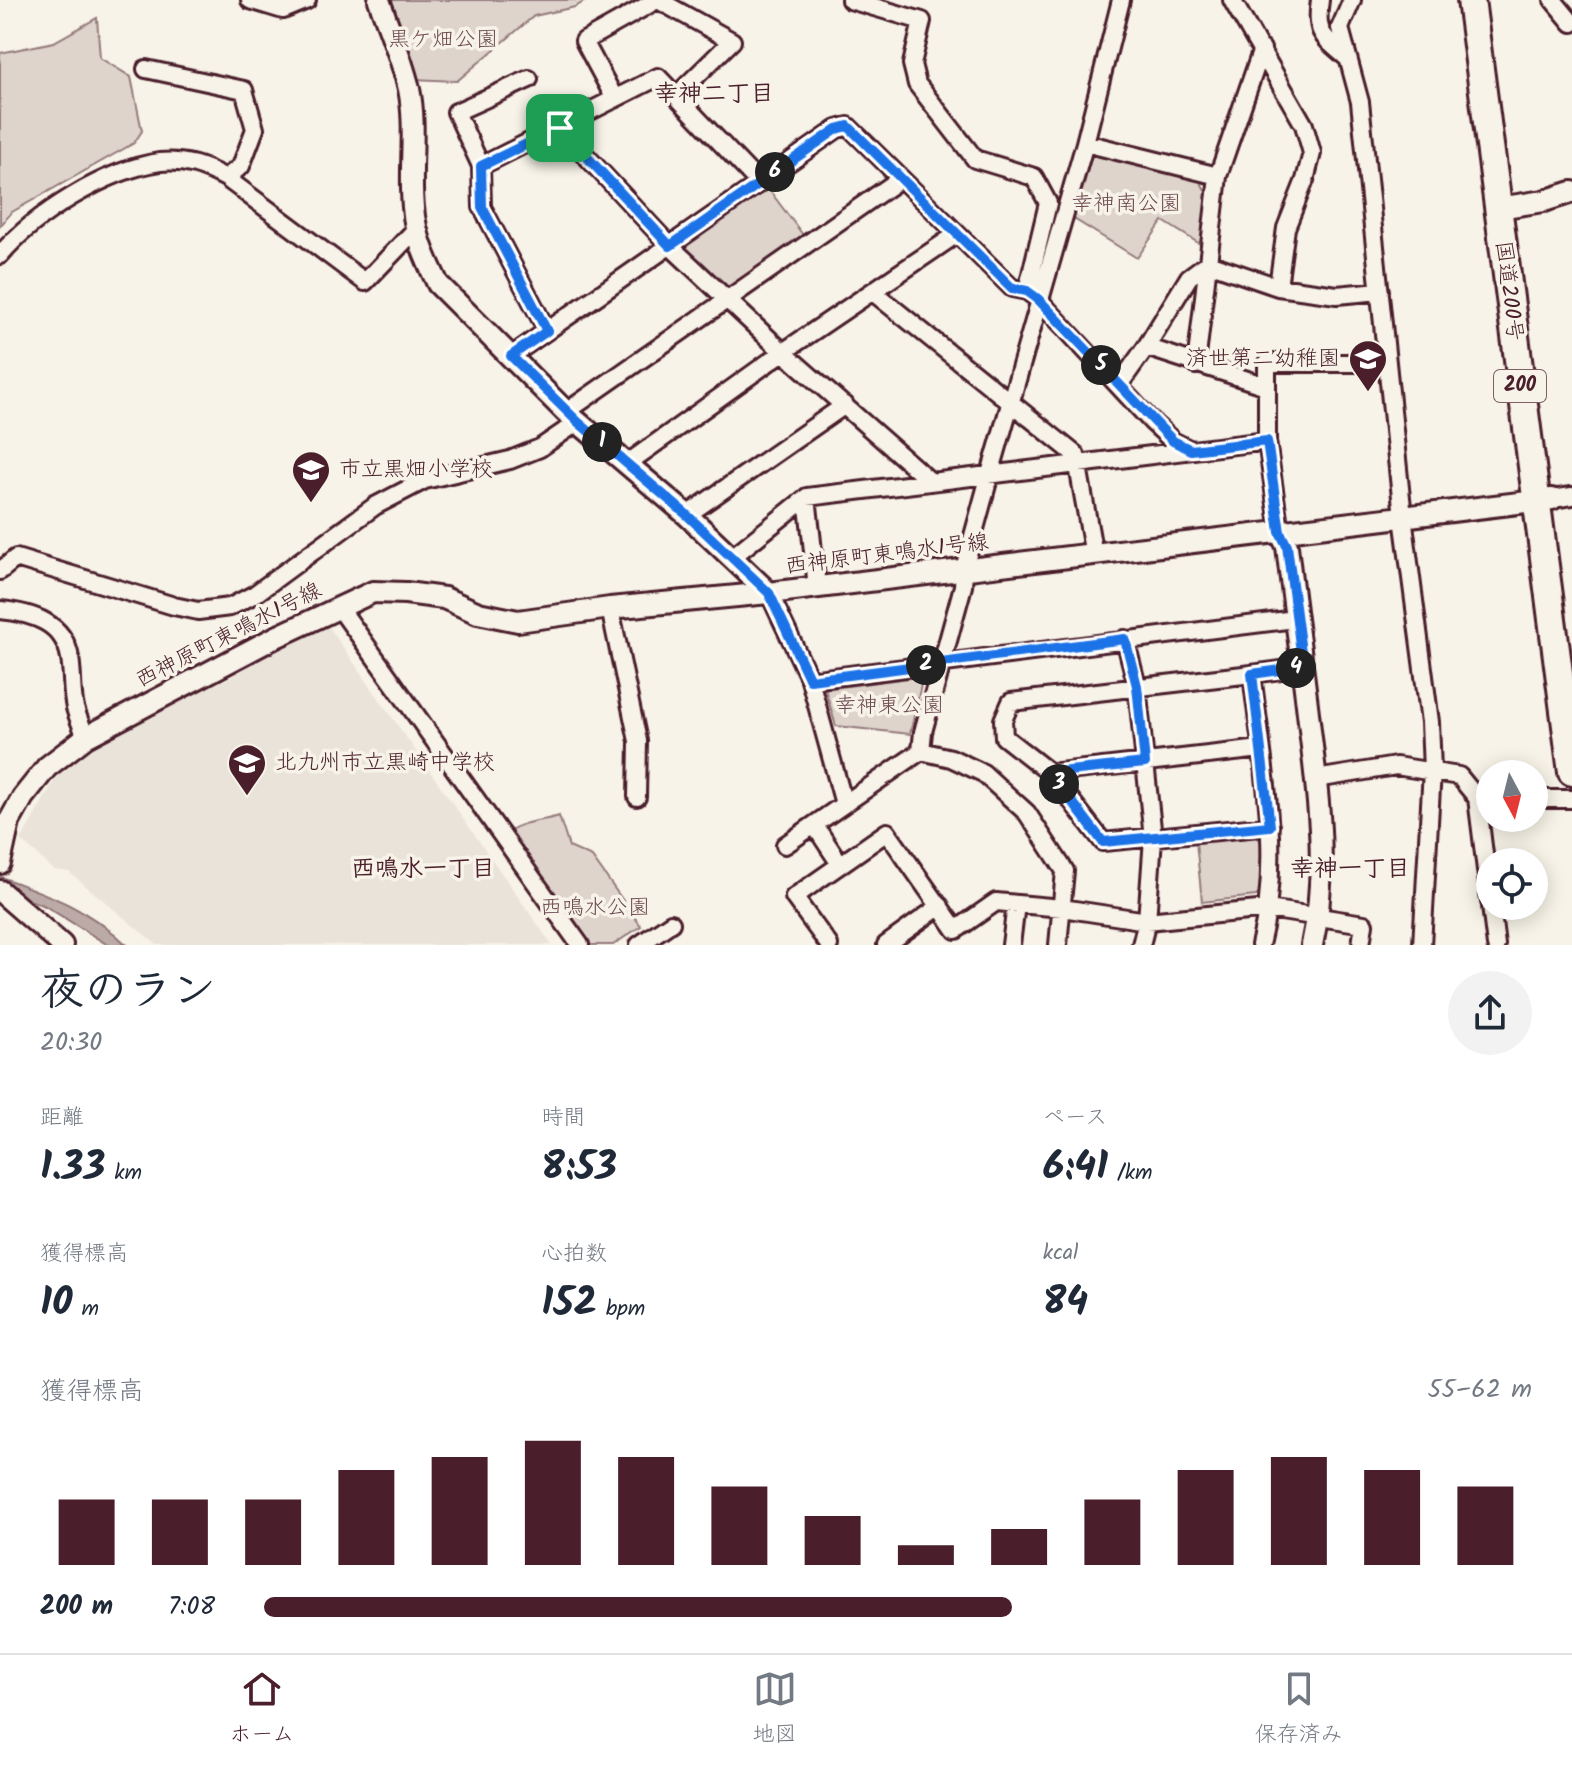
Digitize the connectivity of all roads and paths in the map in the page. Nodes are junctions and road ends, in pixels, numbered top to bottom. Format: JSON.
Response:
{"nodes":[{"id":1,"x":250,"y":0,"type":"edge"},
{"id":2,"x":307,"y":0,"type":"edge"},
{"id":3,"x":379,"y":0,"type":"edge"},
{"id":4,"x":658,"y":0,"type":"edge"},
{"id":5,"x":850,"y":0,"type":"edge"},
{"id":6,"x":1121,"y":0,"type":"edge"},
{"id":7,"x":1232,"y":0,"type":"edge"},
{"id":8,"x":1320,"y":0,"type":"edge"},
{"id":9,"x":1352,"y":0,"type":"edge"},
{"id":10,"x":1471,"y":0,"type":"edge"},
{"id":11,"x":1486,"y":0,"type":"edge"},
{"id":12,"x":1553,"y":0,"type":"edge"},
{"id":13,"x":1572,"y":23,"type":"edge"},
{"id":14,"x":1262,"y":49,"type":"junction"},
{"id":15,"x":1346,"y":57,"type":"junction"},
{"id":16,"x":146,"y":69,"type":"dead end"},
{"id":17,"x":529,"y":79,"type":"dead end"},
{"id":18,"x":676,"y":96,"type":"junction"},
{"id":19,"x":615,"y":99,"type":"junction"},
{"id":20,"x":560,"y":128,"type":"junction"},
{"id":21,"x":1085,"y":143,"type":"junction"},
{"id":22,"x":481,"y":166,"type":"junction"},
{"id":23,"x":1218,"y":176,"type":"junction"},
{"id":24,"x":226,"y":178,"type":"junction"},
{"id":25,"x":900,"y":179,"type":"junction"},
{"id":26,"x":759,"y":183,"type":"junction"},
{"id":27,"x":1572,"y":192,"type":"edge"},
{"id":28,"x":1505,"y":208,"type":"junction"},
{"id":29,"x":416,"y":229,"type":"junction"},
{"id":30,"x":957,"y":234,"type":"junction"},
{"id":31,"x":670,"y":246,"type":"junction"},
{"id":32,"x":0,"y":255,"type":"edge"},
{"id":33,"x":1208,"y":263,"type":"junction"},
{"id":34,"x":1278,"y":287,"type":"junction"},
{"id":35,"x":1380,"y":291,"type":"junction"},
{"id":36,"x":873,"y":292,"type":"junction"},
{"id":37,"x":1032,"y":295,"type":"junction"},
{"id":38,"x":727,"y":298,"type":"junction"},
{"id":39,"x":547,"y":331,"type":"junction"},
{"id":40,"x":1146,"y":347,"type":"junction"},
{"id":41,"x":783,"y":352,"type":"junction"},
{"id":42,"x":511,"y":356,"type":"junction"},
{"id":43,"x":1387,"y":363,"type":"junction"},
{"id":44,"x":1196,"y":365,"type":"junction"},
{"id":45,"x":1119,"y":385,"type":"junction"},
{"id":46,"x":1266,"y":386,"type":"junction"},
{"id":47,"x":1010,"y":402,"type":"junction"},
{"id":48,"x":845,"y":405,"type":"junction"},
{"id":49,"x":572,"y":417,"type":"junction"},
{"id":50,"x":1267,"y":441,"type":"junction"},
{"id":51,"x":1191,"y":450,"type":"junction"},
{"id":52,"x":628,"y":463,"type":"junction"},
{"id":53,"x":1079,"y":465,"type":"junction"},
{"id":54,"x":990,"y":474,"type":"junction"},
{"id":55,"x":931,"y":482,"type":"junction"},
{"id":56,"x":807,"y":497,"type":"junction"},
{"id":57,"x":1553,"y":499,"type":"edge"},
{"id":58,"x":687,"y":515,"type":"junction"},
{"id":59,"x":1403,"y":517,"type":"junction"},
{"id":60,"x":1280,"y":532,"type":"junction"},
{"id":61,"x":1094,"y":555,"type":"junction"},
{"id":62,"x":731,"y":558,"type":"junction"},
{"id":63,"x":964,"y":569,"type":"junction"},
{"id":64,"x":0,"y":571,"type":"edge"},
{"id":65,"x":817,"y":587,"type":"junction"},
{"id":66,"x":769,"y":593,"type":"junction"},
{"id":67,"x":339,"y":607,"type":"junction"},
{"id":68,"x":610,"y":608,"type":"junction"},
{"id":69,"x":0,"y":610,"type":"edge"},
{"id":70,"x":1295,"y":619,"type":"junction"},
{"id":71,"x":1125,"y":639,"type":"junction"},
{"id":72,"x":1572,"y":655,"type":"edge"},
{"id":73,"x":943,"y":663,"type":"junction"},
{"id":74,"x":1303,"y":667,"type":"junction"},
{"id":75,"x":1252,"y":674,"type":"junction"},
{"id":76,"x":810,"y":680,"type":"junction"},
{"id":77,"x":1137,"y":686,"type":"junction"},
{"id":78,"x":86,"y":737,"type":"junction"},
{"id":79,"x":1261,"y":749,"type":"junction"},
{"id":80,"x":921,"y":751,"type":"junction"},
{"id":81,"x":1145,"y":763,"type":"junction"},
{"id":82,"x":1432,"y":770,"type":"junction"},
{"id":83,"x":1572,"y":772,"type":"edge"},
{"id":84,"x":1050,"y":773,"type":"junction"},
{"id":85,"x":1316,"y":779,"type":"junction"},
{"id":86,"x":1476,"y":792,"type":"edge"},
{"id":87,"x":637,"y":797,"type":"dead end"},
{"id":88,"x":1548,"y":799,"type":"edge"},
{"id":89,"x":1572,"y":799,"type":"edge"},
{"id":90,"x":844,"y":804,"type":"junction"},
{"id":91,"x":815,"y":826,"type":"junction"},
{"id":92,"x":1270,"y":826,"type":"junction"},
{"id":93,"x":1153,"y":838,"type":"junction"},
{"id":94,"x":785,"y":845,"type":"dead end"},
{"id":95,"x":0,"y":863,"type":"edge"},
{"id":96,"x":840,"y":864,"type":"junction"},
{"id":97,"x":0,"y":891,"type":"edge"},
{"id":98,"x":1016,"y":904,"type":"junction"},
{"id":99,"x":940,"y":906,"type":"junction"},
{"id":100,"x":1062,"y":908,"type":"junction"},
{"id":101,"x":1268,"y":909,"type":"junction"},
{"id":102,"x":1318,"y":917,"type":"junction"},
{"id":103,"x":1492,"y":920,"type":"edge"},
{"id":104,"x":1147,"y":921,"type":"junction"},
{"id":105,"x":671,"y":923,"type":"dead end"},
{"id":106,"x":62,"y":945,"type":"edge"},
{"id":107,"x":580,"y":945,"type":"edge"},
{"id":108,"x":639,"y":945,"type":"edge"},
{"id":109,"x":829,"y":945,"type":"edge"},
{"id":110,"x":886,"y":945,"type":"edge"},
{"id":111,"x":1011,"y":945,"type":"edge"},
{"id":112,"x":1058,"y":945,"type":"edge"},
{"id":113,"x":1141,"y":945,"type":"edge"},
{"id":114,"x":1260,"y":945,"type":"edge"},
{"id":115,"x":1312,"y":945,"type":"edge"},
{"id":116,"x":1361,"y":945,"type":"edge"},
{"id":117,"x":1422,"y":945,"type":"edge"},
{"id":118,"x":1496,"y":945,"type":"edge"}],
"edges":[{"from":1,"to":2,"type":"street"},
{"from":3,"to":29,"type":"street"},
{"from":4,"to":18,"type":"street"},
{"from":4,"to":19,"type":"street"},
{"from":5,"to":37,"type":"street"},
{"from":6,"to":21,"type":"street"},
{"from":7,"to":14,"type":"street"},
{"from":8,"to":15,"type":"street"},
{"from":9,"to":15,"type":"street"},
{"from":10,"to":28,"type":"highway","name":"国道200号","number":"200"},
{"from":11,"to":28,"type":"highway","name":"国道200号","number":"200"},
{"from":12,"to":13,"type":"street"},
{"from":14,"to":23,"type":"street"},
{"from":14,"to":34,"type":"street"},
{"from":15,"to":35,"type":"street"},
{"from":16,"to":24,"type":"street"},
{"from":17,"to":22,"type":"street"},
{"from":18,"to":19,"type":"street"},
{"from":18,"to":26,"type":"street"},
{"from":19,"to":20,"type":"street"},
{"from":20,"to":22,"type":"street"},
{"from":20,"to":31,"type":"street"},
{"from":21,"to":23,"type":"street"},
{"from":21,"to":37,"type":"street"},
{"from":22,"to":39,"type":"street"},
{"from":23,"to":33,"type":"street"},
{"from":24,"to":29,"type":"street"},
{"from":24,"to":32,"type":"street"},
{"from":25,"to":26,"type":"street"},
{"from":25,"to":30,"type":"street"},
{"from":25,"to":38,"type":"street"},
{"from":26,"to":31,"type":"street"},
{"from":27,"to":28,"type":"street"},
{"from":28,"to":57,"type":"highway","name":"国道200号","number":"200"},
{"from":29,"to":42,"type":"street"},
{"from":30,"to":36,"type":"street"},
{"from":30,"to":37,"type":"street"},
{"from":31,"to":38,"type":"street"},
{"from":31,"to":39,"type":"street"},
{"from":33,"to":34,"type":"street"},
{"from":33,"to":40,"type":"street"},
{"from":33,"to":44,"type":"street"},
{"from":34,"to":35,"type":"street"},
{"from":35,"to":43,"type":"street"},
{"from":36,"to":41,"type":"street"},
{"from":36,"to":47,"type":"street"},
{"from":37,"to":45,"type":"street"},
{"from":37,"to":47,"type":"street"},
{"from":38,"to":41,"type":"street"},
{"from":38,"to":49,"type":"street"},
{"from":39,"to":42,"type":"street"},
{"from":40,"to":44,"type":"street"},
{"from":40,"to":45,"type":"street"},
{"from":41,"to":48,"type":"street"},
{"from":41,"to":52,"type":"street"},
{"from":42,"to":49,"type":"street"},
{"from":43,"to":46,"type":"street"},
{"from":43,"to":59,"type":"street"},
{"from":44,"to":46,"type":"street"},
{"from":45,"to":51,"type":"street"},
{"from":46,"to":50,"type":"street"},
{"from":47,"to":53,"type":"street"},
{"from":47,"to":54,"type":"street"},
{"from":48,"to":55,"type":"street"},
{"from":48,"to":58,"type":"street"},
{"from":49,"to":52,"type":"street"},
{"from":49,"to":64,"type":"street"},
{"from":50,"to":51,"type":"street"},
{"from":50,"to":60,"type":"street"},
{"from":51,"to":53,"type":"street"},
{"from":52,"to":58,"type":"street"},
{"from":53,"to":54,"type":"street"},
{"from":53,"to":61,"type":"street"},
{"from":54,"to":55,"type":"street"},
{"from":54,"to":63,"type":"street"},
{"from":55,"to":56,"type":"street"},
{"from":56,"to":62,"type":"street"},
{"from":56,"to":65,"type":"street"},
{"from":57,"to":59,"type":"street","name":"西神原町東鳴水1号線"},
{"from":57,"to":72,"type":"highway","name":"国道200号","number":"200"},
{"from":57,"to":83,"type":"highway","name":"国道200号","number":"200"},
{"from":58,"to":62,"type":"street"},
{"from":59,"to":60,"type":"street","name":"西神原町東鳴水1号線"},
{"from":59,"to":82,"type":"street"},
{"from":60,"to":61,"type":"street","name":"西神原町東鳴水1号線"},
{"from":60,"to":70,"type":"street"},
{"from":61,"to":63,"type":"street","name":"西神原町東鳴水1号線"},
{"from":62,"to":66,"type":"street"},
{"from":63,"to":65,"type":"street","name":"西神原町東鳴水1号線"},
{"from":63,"to":73,"type":"street"},
{"from":65,"to":66,"type":"street","name":"西神原町東鳴水1号線"},
{"from":66,"to":68,"type":"street","name":"西神原町東鳴水1号線"},
{"from":66,"to":76,"type":"street"},
{"from":67,"to":68,"type":"street","name":"西神原町東鳴水1号線"},
{"from":67,"to":78,"type":"street","name":"西神原町東鳴水1号線"},
{"from":67,"to":107,"type":"street"},
{"from":68,"to":87,"type":"street"},
{"from":69,"to":78,"type":"street"},
{"from":70,"to":71,"type":"street"},
{"from":70,"to":74,"type":"street"},
{"from":71,"to":73,"type":"street"},
{"from":71,"to":77,"type":"street"},
{"from":73,"to":76,"type":"street"},
{"from":73,"to":80,"type":"street"},
{"from":74,"to":75,"type":"street"},
{"from":74,"to":85,"type":"street"},
{"from":75,"to":77,"type":"street"},
{"from":75,"to":79,"type":"street"},
{"from":76,"to":90,"type":"street"},
{"from":77,"to":81,"type":"street"},
{"from":77,"to":84,"type":"street"},
{"from":78,"to":95,"type":"street","name":"西神原町東鳴水1号線"},
{"from":79,"to":81,"type":"street"},
{"from":79,"to":92,"type":"street"},
{"from":80,"to":90,"type":"street"},
{"from":80,"to":100,"type":"street"},
{"from":81,"to":84,"type":"street"},
{"from":81,"to":93,"type":"street"},
{"from":82,"to":85,"type":"street"},
{"from":82,"to":86,"type":"street"},
{"from":82,"to":117,"type":"street"},
{"from":84,"to":93,"type":"street"},
{"from":85,"to":102,"type":"street"},
{"from":88,"to":89,"type":"street"},
{"from":90,"to":91,"type":"street"},
{"from":91,"to":94,"type":"street"},
{"from":91,"to":96,"type":"street"},
{"from":92,"to":93,"type":"street"},
{"from":92,"to":101,"type":"street"},
{"from":93,"to":104,"type":"street"},
{"from":96,"to":99,"type":"street"},
{"from":96,"to":109,"type":"street"},
{"from":97,"to":106,"type":"street"},
{"from":98,"to":99,"type":"street"},
{"from":98,"to":100,"type":"street"},
{"from":98,"to":111,"type":"street"},
{"from":99,"to":110,"type":"street"},
{"from":100,"to":104,"type":"street"},
{"from":100,"to":112,"type":"street"},
{"from":101,"to":102,"type":"street"},
{"from":101,"to":104,"type":"street"},
{"from":101,"to":114,"type":"street"},
{"from":102,"to":115,"type":"street"},
{"from":102,"to":116,"type":"street"},
{"from":103,"to":118,"type":"street"},
{"from":104,"to":113,"type":"street"},
{"from":105,"to":108,"type":"street"}]}
